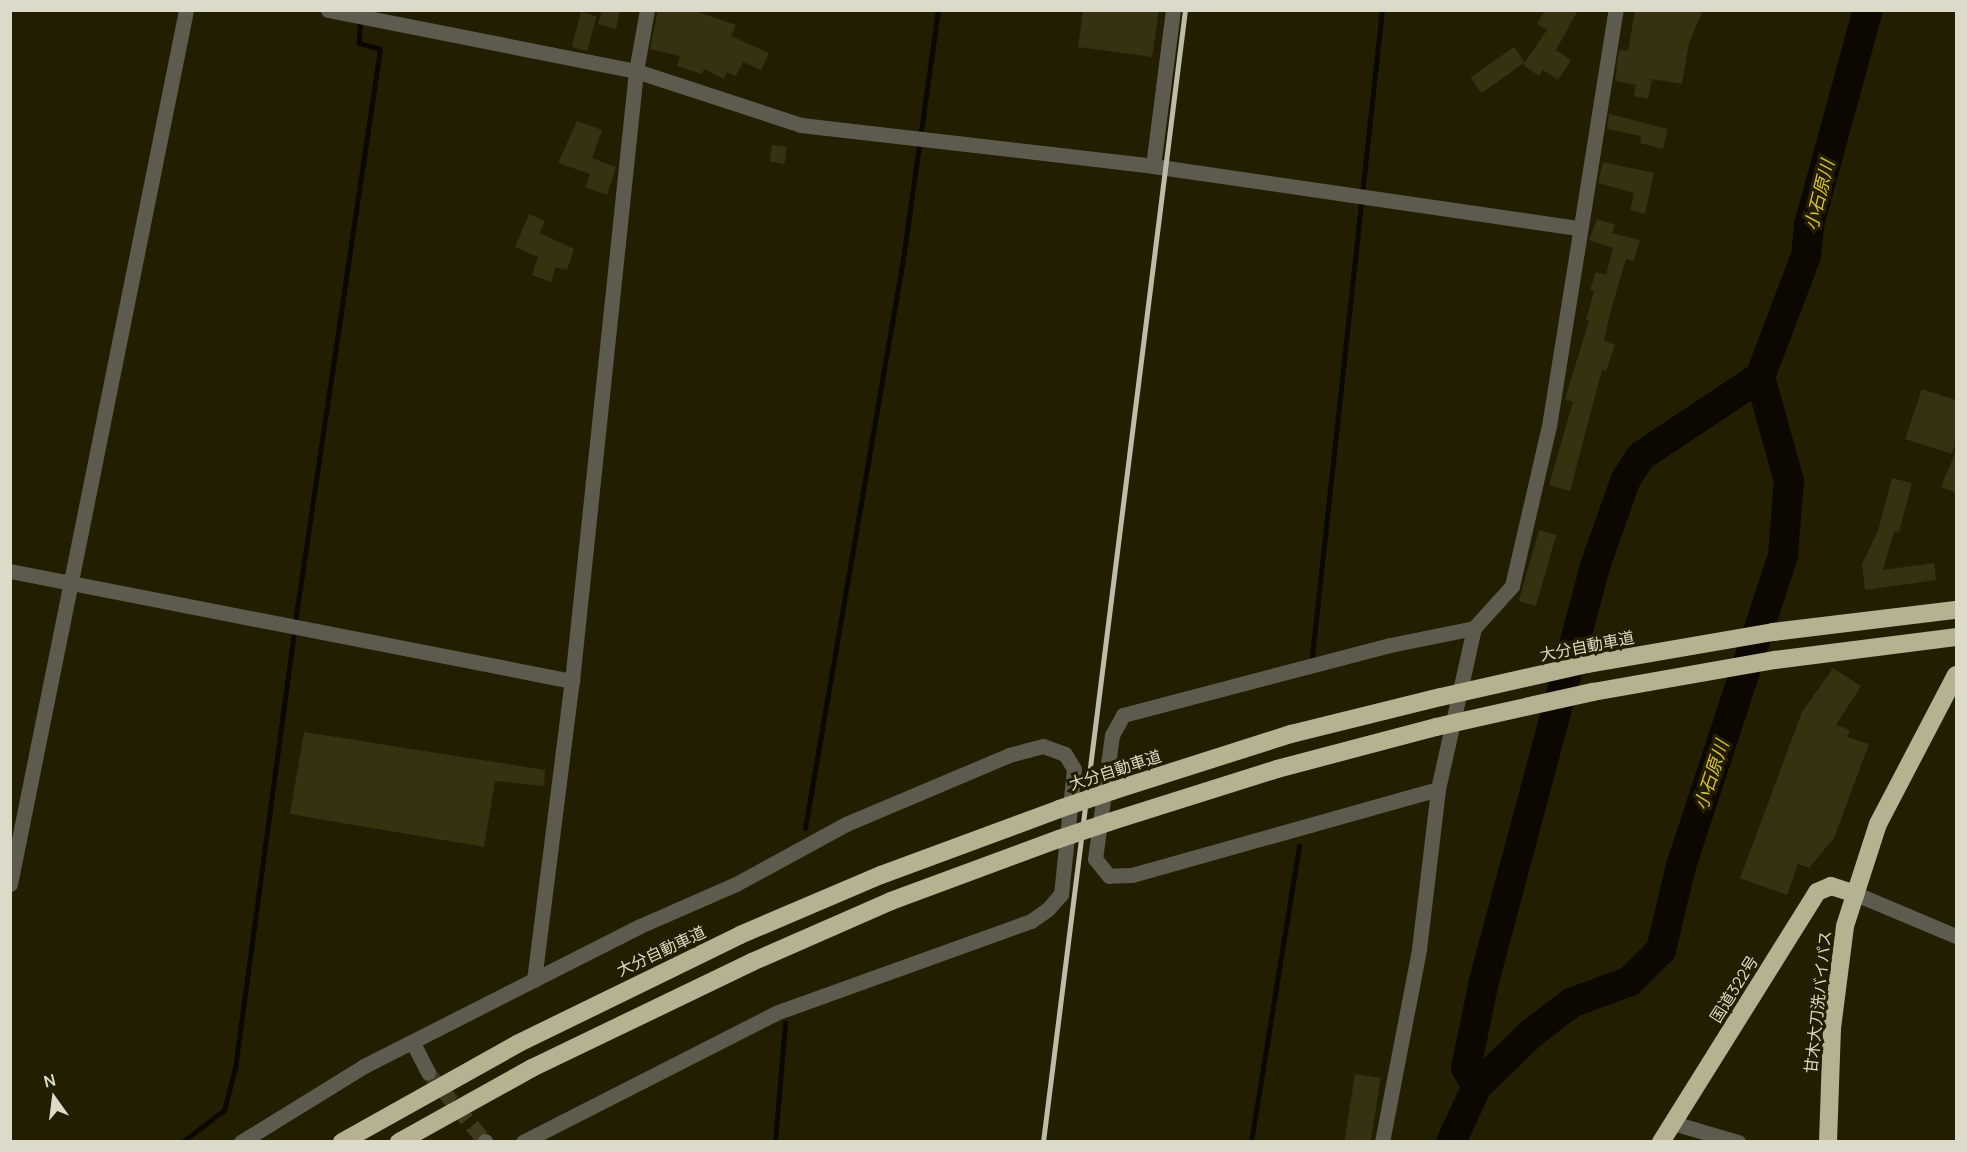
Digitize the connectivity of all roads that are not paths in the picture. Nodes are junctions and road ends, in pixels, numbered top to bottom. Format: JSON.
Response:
{"nodes":[{"id":1,"x":186,"y":10,"type":"edge"},
{"id":2,"x":328,"y":10,"type":"edge"},
{"id":3,"x":647,"y":10,"type":"edge"},
{"id":4,"x":1173,"y":10,"type":"edge"},
{"id":5,"x":1617,"y":10,"type":"edge"},
{"id":6,"x":636,"y":72,"type":"junction"},
{"id":7,"x":1153,"y":166,"type":"junction"},
{"id":8,"x":1580,"y":228,"type":"junction"},
{"id":9,"x":10,"y":571,"type":"edge"},
{"id":10,"x":73,"y":583,"type":"junction"},
{"id":11,"x":1956,"y":609,"type":"edge"},
{"id":12,"x":1474,"y":628,"type":"junction"},
{"id":13,"x":1956,"y":637,"type":"edge"},
{"id":14,"x":1956,"y":675,"type":"edge"},
{"id":15,"x":572,"y":681,"type":"junction"},
{"id":16,"x":1438,"y":789,"type":"junction"},
{"id":17,"x":10,"y":884,"type":"edge"},
{"id":18,"x":1856,"y":894,"type":"junction"},
{"id":19,"x":1956,"y":936,"type":"edge"},
{"id":20,"x":534,"y":980,"type":"junction"},
{"id":21,"x":413,"y":1043,"type":"junction"},
{"id":22,"x":428,"y":1072,"type":"tunnel mouth"},
{"id":23,"x":1673,"y":1123,"type":"junction"},
{"id":24,"x":241,"y":1142,"type":"edge"},
{"id":25,"x":342,"y":1142,"type":"edge"},
{"id":26,"x":399,"y":1142,"type":"edge"},
{"id":27,"x":523,"y":1142,"type":"edge"},
{"id":28,"x":1382,"y":1142,"type":"edge"},
{"id":29,"x":1661,"y":1142,"type":"edge"},
{"id":30,"x":1738,"y":1142,"type":"edge"},
{"id":31,"x":1828,"y":1142,"type":"edge"}],
"edges":[{"from":1,"to":10,"type":"street"},
{"from":2,"to":6,"type":"street"},
{"from":3,"to":6,"type":"street"},
{"from":4,"to":7,"type":"street"},
{"from":5,"to":8,"type":"street"},
{"from":6,"to":7,"type":"street"},
{"from":6,"to":15,"type":"street"},
{"from":7,"to":8,"type":"street"},
{"from":8,"to":12,"type":"street"},
{"from":9,"to":10,"type":"street"},
{"from":10,"to":15,"type":"street"},
{"from":10,"to":17,"type":"street"},
{"from":11,"to":25,"type":"highway","name":"大分自動車道","bridge":true},
{"from":12,"to":16,"type":"street"},
{"from":12,"to":16,"type":"street"},
{"from":13,"to":26,"type":"highway","bridge":true},
{"from":14,"to":18,"type":"highway","name":"甘木大刀洗バイパス"},
{"from":15,"to":20,"type":"street"},
{"from":16,"to":28,"type":"street"},
{"from":18,"to":19,"type":"street"},
{"from":18,"to":23,"type":"highway","name":"国道322号"},
{"from":18,"to":31,"type":"highway","name":"甘木大刀洗バイパス"},
{"from":20,"to":21,"type":"street"},
{"from":20,"to":27,"type":"street"},
{"from":21,"to":22,"type":"street"},
{"from":21,"to":24,"type":"street"},
{"from":23,"to":29,"type":"highway","name":"国道322号"},
{"from":23,"to":30,"type":"street"}]}
